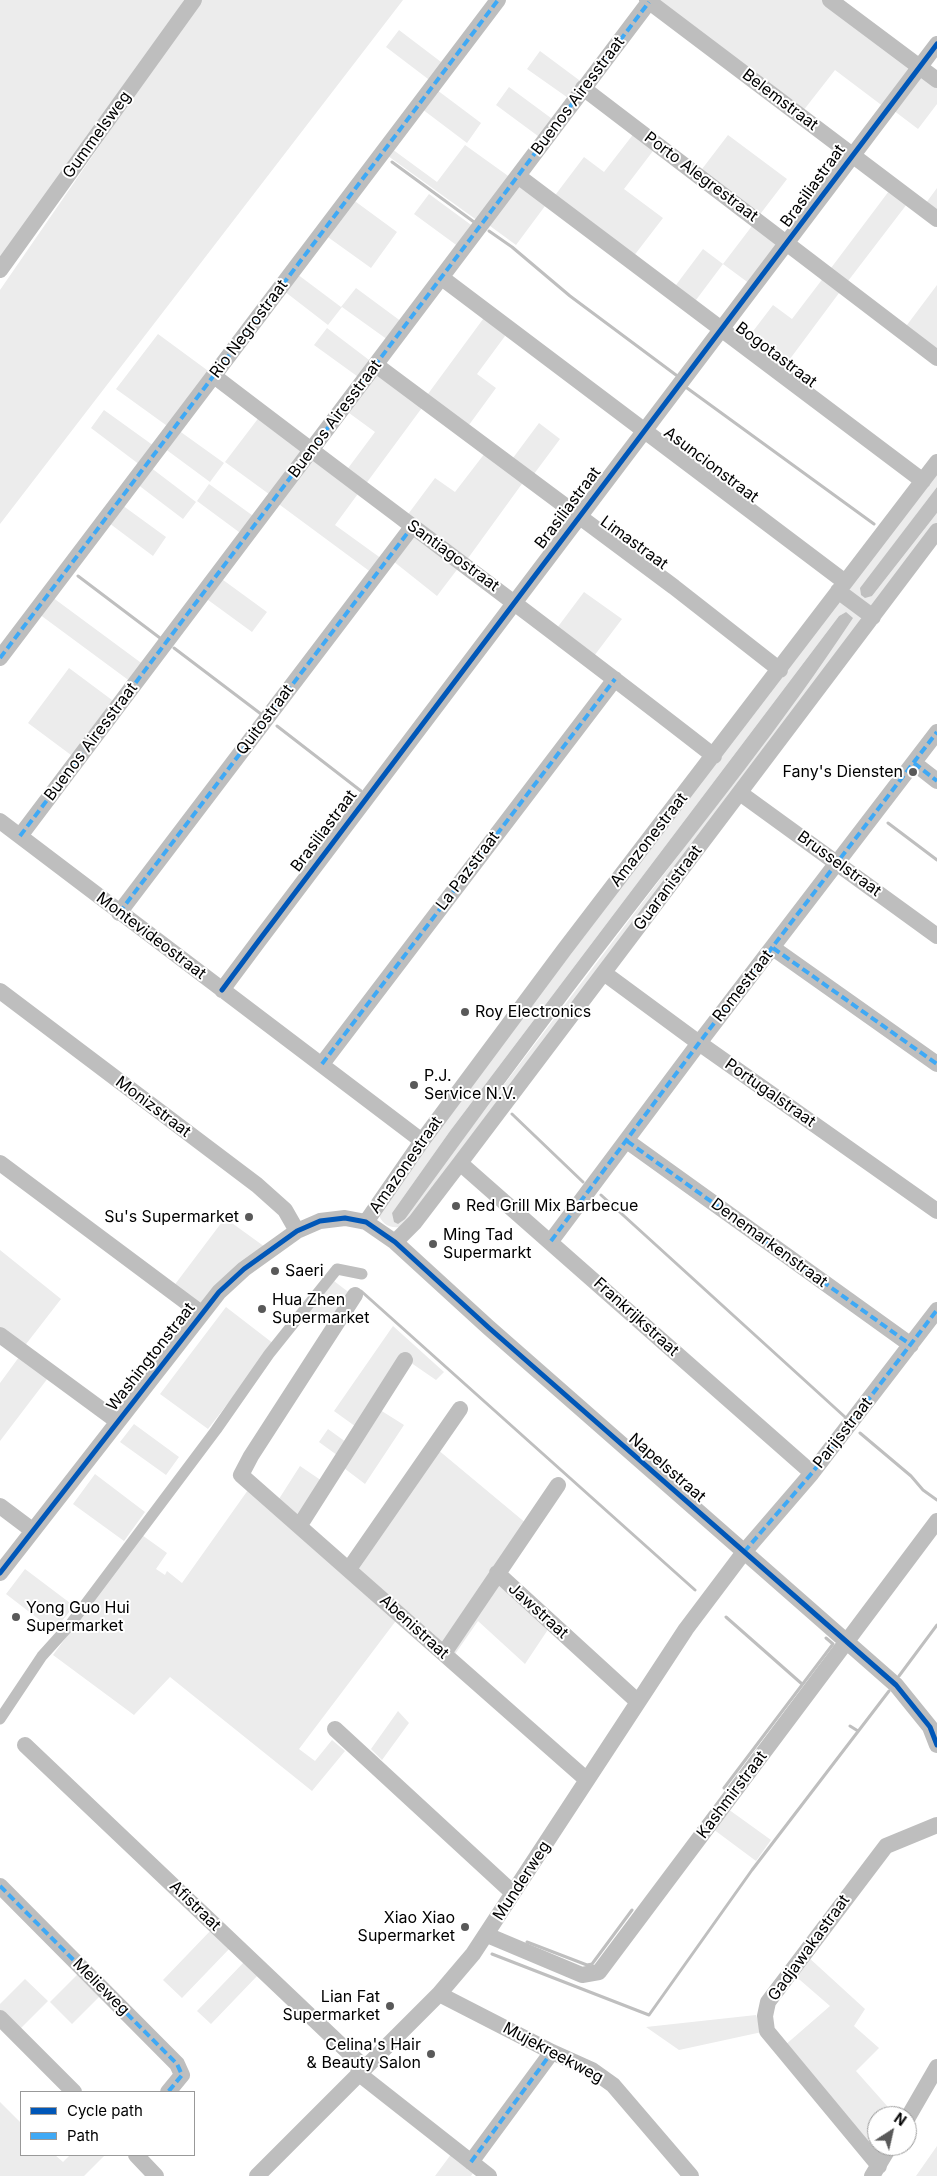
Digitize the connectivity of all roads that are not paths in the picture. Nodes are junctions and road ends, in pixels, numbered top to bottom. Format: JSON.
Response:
{"nodes":[{"id":1,"x":194,"y":0,"type":"edge"},
{"id":2,"x":498,"y":0,"type":"edge"},
{"id":3,"x":830,"y":0,"type":"edge"},
{"id":4,"x":648,"y":1,"type":"edge"},
{"id":5,"x":937,"y":44,"type":"edge"},
{"id":6,"x":920,"y":66,"type":"junction"},
{"id":7,"x":937,"y":80,"type":"edge"},
{"id":8,"x":583,"y":88,"type":"junction"},
{"id":9,"x":852,"y":154,"type":"junction"},
{"id":10,"x":518,"y":176,"type":"junction"},
{"id":11,"x":937,"y":219,"type":"edge"},
{"id":12,"x":787,"y":243,"type":"junction"},
{"id":13,"x":0,"y":270,"type":"edge"},
{"id":14,"x":442,"y":278,"type":"junction"},
{"id":15,"x":722,"y":330,"type":"junction"},
{"id":16,"x":937,"y":358,"type":"edge"},
{"id":17,"x":376,"y":365,"type":"junction"},
{"id":18,"x":214,"y":376,"type":"junction"},
{"id":19,"x":644,"y":430,"type":"junction"},
{"id":20,"x":312,"y":450,"type":"junction"},
{"id":21,"x":937,"y":462,"type":"edge"},
{"id":22,"x":923,"y":481,"type":"junction"},
{"id":23,"x":577,"y":517,"type":"junction"},
{"id":24,"x":412,"y":526,"type":"junction"},
{"id":25,"x":937,"y":531,"type":"edge"},
{"id":26,"x":842,"y":587,"type":"junction"},
{"id":27,"x":513,"y":600,"type":"junction"},
{"id":28,"x":873,"y":617,"type":"junction"},
{"id":29,"x":0,"y":658,"type":"edge"},
{"id":30,"x":780,"y":670,"type":"junction"},
{"id":31,"x":615,"y":678,"type":"junction"},
{"id":32,"x":937,"y":732,"type":"edge"},
{"id":33,"x":714,"y":756,"type":"junction"},
{"id":34,"x":914,"y":763,"type":"junction"},
{"id":35,"x":937,"y":781,"type":"edge"},
{"id":36,"x":740,"y":793,"type":"junction"},
{"id":37,"x":0,"y":821,"type":"edge"},
{"id":38,"x":20,"y":836,"type":"junction"},
{"id":39,"x":837,"y":862,"type":"junction"},
{"id":40,"x":119,"y":913,"type":"junction"},
{"id":41,"x":937,"y":936,"type":"edge"},
{"id":42,"x":773,"y":948,"type":"junction"},
{"id":43,"x":604,"y":973,"type":"junction"},
{"id":44,"x":222,"y":990,"type":"junction"},
{"id":45,"x":0,"y":991,"type":"edge"},
{"id":46,"x":699,"y":1043,"type":"junction"},
{"id":47,"x":322,"y":1064,"type":"junction"},
{"id":48,"x":937,"y":1064,"type":"edge"},
{"id":49,"x":422,"y":1141,"type":"junction"},
{"id":50,"x":627,"y":1141,"type":"junction"},
{"id":51,"x":0,"y":1163,"type":"edge"},
{"id":52,"x":460,"y":1163,"type":"junction"},
{"id":53,"x":937,"y":1211,"type":"edge"},
{"id":54,"x":366,"y":1222,"type":"junction"},
{"id":55,"x":297,"y":1231,"type":"junction"},
{"id":56,"x":551,"y":1241,"type":"junction"},
{"id":57,"x":395,"y":1242,"type":"junction"},
{"id":58,"x":355,"y":1295,"type":"dead end"},
{"id":59,"x":937,"y":1310,"type":"edge"},
{"id":60,"x":201,"y":1314,"type":"junction"},
{"id":61,"x":0,"y":1335,"type":"edge"},
{"id":62,"x":910,"y":1345,"type":"junction"},
{"id":63,"x":404,"y":1360,"type":"dead end"},
{"id":64,"x":460,"y":1409,"type":"dead end"},
{"id":65,"x":117,"y":1421,"type":"junction"},
{"id":66,"x":812,"y":1473,"type":"junction"},
{"id":67,"x":558,"y":1485,"type":"dead end"},
{"id":68,"x":0,"y":1506,"type":"edge"},
{"id":69,"x":937,"y":1521,"type":"edge"},
{"id":70,"x":300,"y":1525,"type":"junction"},
{"id":71,"x":32,"y":1530,"type":"junction"},
{"id":72,"x":744,"y":1552,"type":"junction"},
{"id":73,"x":349,"y":1569,"type":"junction"},
{"id":74,"x":0,"y":1573,"type":"edge"},
{"id":75,"x":496,"y":1573,"type":"junction"},
{"id":76,"x":846,"y":1641,"type":"junction"},
{"id":77,"x":444,"y":1653,"type":"junction"},
{"id":78,"x":637,"y":1701,"type":"junction"},
{"id":79,"x":933,"y":1724,"type":"edge"},
{"id":80,"x":335,"y":1729,"type":"dead end"},
{"id":81,"x":25,"y":1745,"type":"dead end"},
{"id":82,"x":937,"y":1745,"type":"edge"},
{"id":83,"x":587,"y":1780,"type":"junction"},
{"id":84,"x":937,"y":1825,"type":"edge"},
{"id":85,"x":0,"y":1886,"type":"edge"},
{"id":86,"x":513,"y":1893,"type":"junction"},
{"id":87,"x":486,"y":1935,"type":"junction"},
{"id":88,"x":439,"y":1994,"type":"junction"},
{"id":89,"x":0,"y":2018,"type":"edge"},
{"id":90,"x":552,"y":2052,"type":"junction"},
{"id":91,"x":937,"y":2067,"type":"edge"},
{"id":92,"x":361,"y":2070,"type":"junction"},
{"id":93,"x":73,"y":2091,"type":"edge"},
{"id":94,"x":169,"y":2091,"type":"edge"},
{"id":95,"x":914,"y":2106,"type":"edge"},
{"id":96,"x":137,"y":2156,"type":"edge"},
{"id":97,"x":884,"y":2156,"type":"edge"},
{"id":98,"x":471,"y":2162,"type":"junction"},
{"id":99,"x":875,"y":2171,"type":"edge"},
{"id":100,"x":156,"y":2176,"type":"edge"},
{"id":101,"x":257,"y":2176,"type":"edge"},
{"id":102,"x":489,"y":2176,"type":"edge"},
{"id":103,"x":691,"y":2176,"type":"edge"}],
"edges":[{"from":1,"to":13,"type":"street","name":"Gummelsweg"},
{"from":2,"to":18,"type":"street","name":"Rio Negrostraat"},
{"from":3,"to":6,"type":"street"},
{"from":4,"to":8,"type":"street","name":"Buenos Airesstraat"},
{"from":4,"to":9,"type":"street","name":"Belemstraat"},
{"from":5,"to":6,"type":"street","name":"Brasiliastraat"},
{"from":6,"to":7,"type":"street"},
{"from":6,"to":9,"type":"street","name":"Brasiliastraat"},
{"from":8,"to":10,"type":"street","name":"Buenos Airesstraat"},
{"from":8,"to":12,"type":"street","name":"Porto Alegrestraat"},
{"from":9,"to":11,"type":"street","name":"Belemstraat"},
{"from":9,"to":12,"type":"street","name":"Brasiliastraat"},
{"from":10,"to":14,"type":"street","name":"Buenos Airesstraat"},
{"from":10,"to":15,"type":"street","name":"Bogotastraat"},
{"from":12,"to":15,"type":"street","name":"Brasiliastraat"},
{"from":12,"to":16,"type":"street","name":"Porto Alegrestraat"},
{"from":14,"to":17,"type":"street","name":"Buenos Airesstraat"},
{"from":14,"to":19,"type":"street","name":"Asuncionstraat"},
{"from":15,"to":19,"type":"street","name":"Brasiliastraat"},
{"from":15,"to":22,"type":"street","name":"Bogotastraat"},
{"from":17,"to":20,"type":"street","name":"Buenos Airesstraat"},
{"from":17,"to":23,"type":"street","name":"Limastraat"},
{"from":18,"to":20,"type":"street","name":"Santiagostraat"},
{"from":18,"to":29,"type":"street","name":"Rio Negrostraat"},
{"from":19,"to":23,"type":"street","name":"Brasiliastraat"},
{"from":19,"to":26,"type":"street","name":"Asuncionstraat"},
{"from":20,"to":24,"type":"street","name":"Santiagostraat"},
{"from":20,"to":38,"type":"street","name":"Buenos Airesstraat"},
{"from":21,"to":22,"type":"street","name":"Amazonestraat"},
{"from":22,"to":26,"type":"street","name":"Amazonestraat"},
{"from":23,"to":27,"type":"street","name":"Brasiliastraat"},
{"from":23,"to":30,"type":"street","name":"Limastraat"},
{"from":24,"to":27,"type":"street","name":"Santiagostraat"},
{"from":24,"to":40,"type":"street","name":"Quitostraat"},
{"from":25,"to":28,"type":"street","name":"Guaranistraat"},
{"from":26,"to":28,"type":"street","name":"Asuncionstraat"},
{"from":26,"to":30,"type":"street","name":"Amazonestraat"},
{"from":27,"to":31,"type":"street","name":"Santiagostraat"},
{"from":27,"to":44,"type":"street","name":"Brasiliastraat"},
{"from":28,"to":36,"type":"street","name":"Guaranistraat"},
{"from":30,"to":33,"type":"street","name":"Amazonestraat"},
{"from":31,"to":33,"type":"street","name":"Santiagostraat"},
{"from":31,"to":47,"type":"street","name":"La Pazstraat"},
{"from":32,"to":34,"type":"street","name":"Romestraat"},
{"from":33,"to":49,"type":"street","name":"Amazonestraat"},
{"from":34,"to":35,"type":"street"},
{"from":34,"to":39,"type":"street","name":"Romestraat"},
{"from":36,"to":39,"type":"street","name":"Brusselstraat"},
{"from":36,"to":43,"type":"street","name":"Guaranistraat"},
{"from":37,"to":38,"type":"street","name":"Montevideostraat"},
{"from":38,"to":40,"type":"street","name":"Montevideostraat"},
{"from":39,"to":41,"type":"street","name":"Brusselstraat"},
{"from":39,"to":42,"type":"street","name":"Romestraat"},
{"from":40,"to":44,"type":"street","name":"Montevideostraat"},
{"from":42,"to":46,"type":"street","name":"Romestraat"},
{"from":42,"to":48,"type":"street"},
{"from":43,"to":46,"type":"street","name":"Portugalstraat"},
{"from":43,"to":52,"type":"street","name":"Guaranistraat"},
{"from":44,"to":47,"type":"street","name":"Montevideostraat"},
{"from":45,"to":55,"type":"street","name":"Monizstraat"},
{"from":46,"to":50,"type":"street","name":"Romestraat"},
{"from":46,"to":53,"type":"street","name":"Portugalstraat"},
{"from":47,"to":49,"type":"street","name":"Montevideostraat"},
{"from":49,"to":54,"type":"street","name":"Amazonestraat"},
{"from":50,"to":56,"type":"street","name":"Romestraat"},
{"from":50,"to":62,"type":"street","name":"Denemarkenstraat"},
{"from":51,"to":60,"type":"street"},
{"from":52,"to":56,"type":"street","name":"Frankrijkstraat"},
{"from":52,"to":57,"type":"street","name":"Guaranistraat"},
{"from":54,"to":55,"type":"street","name":"Washingtonstraat"},
{"from":54,"to":57,"type":"street","name":"Napelsstraat"},
{"from":55,"to":60,"type":"street","name":"Washingtonstraat"},
{"from":56,"to":66,"type":"street","name":"Frankrijkstraat"},
{"from":57,"to":72,"type":"street","name":"Napelsstraat"},
{"from":58,"to":70,"type":"street","name":"Abenistraat"},
{"from":59,"to":62,"type":"street","name":"Parijsstraat"},
{"from":60,"to":65,"type":"street","name":"Washingtonstraat"},
{"from":61,"to":65,"type":"street"},
{"from":62,"to":66,"type":"street","name":"Parijsstraat"},
{"from":63,"to":70,"type":"street"},
{"from":64,"to":73,"type":"street"},
{"from":65,"to":71,"type":"street","name":"Washingtonstraat"},
{"from":66,"to":72,"type":"street","name":"Parijsstraat"},
{"from":67,"to":75,"type":"street","name":"Jawstraat"},
{"from":68,"to":71,"type":"street"},
{"from":69,"to":76,"type":"street","name":"Kashmirstraat"},
{"from":70,"to":73,"type":"street","name":"Abenistraat"},
{"from":71,"to":74,"type":"street","name":"Washingtonstraat"},
{"from":72,"to":76,"type":"street","name":"Napelsstraat"},
{"from":72,"to":78,"type":"street","name":"Munderweg"},
{"from":73,"to":77,"type":"street","name":"Abenistraat"},
{"from":75,"to":77,"type":"street"},
{"from":75,"to":78,"type":"street","name":"Jawstraat"},
{"from":76,"to":79,"type":"street","name":"Napelsstraat"},
{"from":76,"to":87,"type":"street","name":"Kashmirstraat"},
{"from":77,"to":83,"type":"street","name":"Abenistraat"},
{"from":78,"to":83,"type":"street","name":"Munderweg"},
{"from":79,"to":82,"type":"street","name":"Napelsstraat"},
{"from":80,"to":86,"type":"street"},
{"from":81,"to":92,"type":"street","name":"Afistraat"},
{"from":83,"to":86,"type":"street","name":"Munderweg"},
{"from":84,"to":99,"type":"street","name":"Gadjawakastraat"},
{"from":85,"to":94,"type":"street","name":"Melieweg"},
{"from":86,"to":87,"type":"street","name":"Munderweg"},
{"from":87,"to":88,"type":"street","name":"Munderweg"},
{"from":88,"to":90,"type":"street","name":"Mujekreekweg"},
{"from":88,"to":92,"type":"street","name":"Munderweg"},
{"from":89,"to":93,"type":"street"},
{"from":90,"to":98,"type":"street"},
{"from":90,"to":103,"type":"street","name":"Mujekreekweg"},
{"from":91,"to":95,"type":"street"},
{"from":92,"to":98,"type":"street","name":"Afistraat"},
{"from":92,"to":101,"type":"street","name":"Munderweg"},
{"from":96,"to":100,"type":"street"},
{"from":97,"to":99,"type":"street"},
{"from":98,"to":102,"type":"street","name":"Afistraat"}]}
